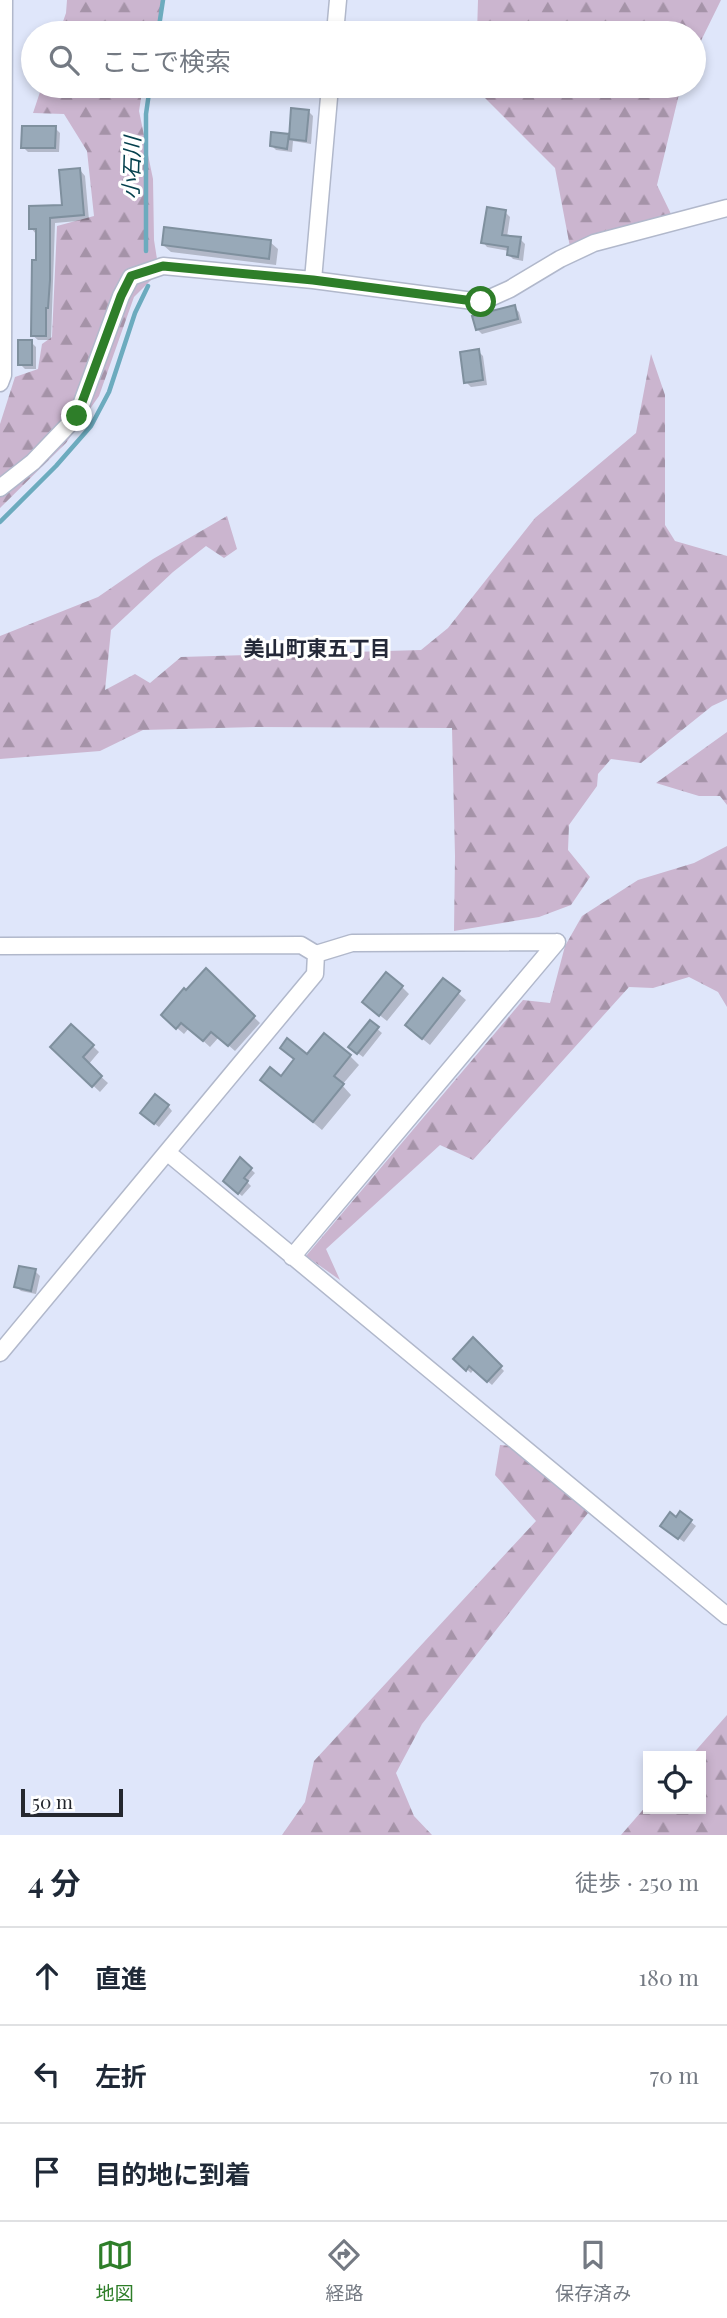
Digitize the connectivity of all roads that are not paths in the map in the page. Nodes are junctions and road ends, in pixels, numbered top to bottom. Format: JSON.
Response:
{"nodes":[{"id":1,"x":4,"y":0,"type":"edge"},
{"id":2,"x":338,"y":0,"type":"edge"},
{"id":3,"x":336,"y":21,"type":"edge"},
{"id":4,"x":2,"y":26,"type":"edge"},
{"id":5,"x":329,"y":98,"type":"edge"},
{"id":6,"x":1,"y":127,"type":"edge"},
{"id":7,"x":727,"y":208,"type":"edge"},
{"id":8,"x":1,"y":226,"type":"edge"},
{"id":9,"x":313,"y":280,"type":"junction"},
{"id":10,"x":1,"y":329,"type":"edge"},
{"id":11,"x":0,"y":383,"type":"edge"},
{"id":12,"x":0,"y":488,"type":"edge"},
{"id":13,"x":0,"y":946,"type":"edge"},
{"id":14,"x":316,"y":954,"type":"junction"},
{"id":15,"x":168,"y":1153,"type":"junction"},
{"id":16,"x":292,"y":1257,"type":"junction"},
{"id":17,"x":0,"y":1353,"type":"edge"},
{"id":18,"x":727,"y":1616,"type":"edge"}],
"edges":[{"from":1,"to":4,"type":"street"},
{"from":2,"to":3,"type":"street"},
{"from":4,"to":6,"type":"street"},
{"from":5,"to":9,"type":"street"},
{"from":6,"to":8,"type":"street"},
{"from":7,"to":9,"type":"street"},
{"from":8,"to":10,"type":"street"},
{"from":9,"to":12,"type":"street"},
{"from":10,"to":11,"type":"street"},
{"from":13,"to":14,"type":"street"},
{"from":14,"to":15,"type":"street"},
{"from":14,"to":16,"type":"street"},
{"from":15,"to":16,"type":"street"},
{"from":15,"to":17,"type":"street"},
{"from":16,"to":18,"type":"street"}]}
